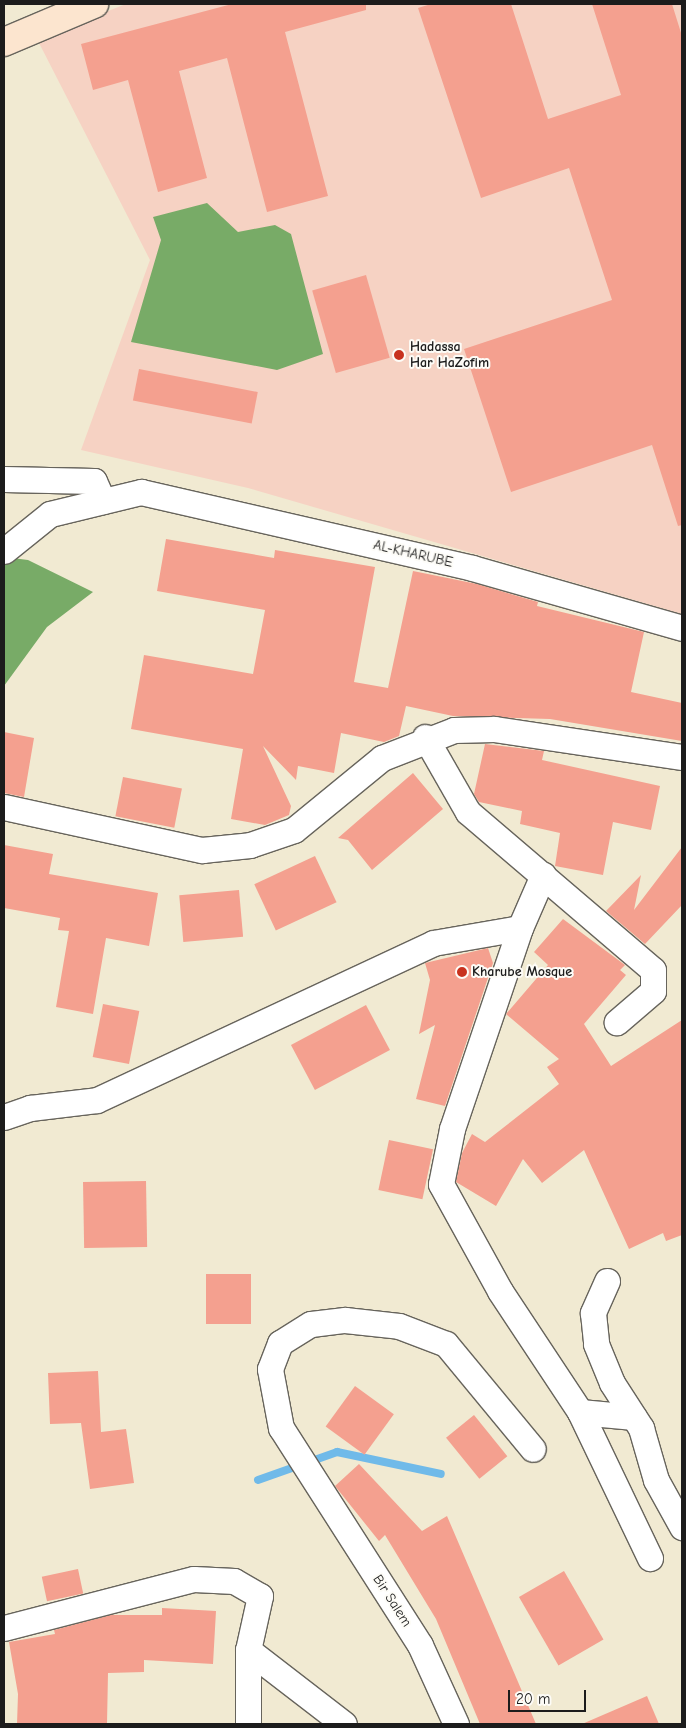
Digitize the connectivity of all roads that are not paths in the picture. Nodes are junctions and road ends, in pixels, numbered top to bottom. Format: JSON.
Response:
{"nodes":[{"id":1,"x":94,"y":4,"type":"edge"},
{"id":2,"x":4,"y":42,"type":"edge"},
{"id":3,"x":4,"y":479,"type":"edge"},
{"id":4,"x":102,"y":501,"type":"junction"},
{"id":5,"x":4,"y":551,"type":"edge"},
{"id":6,"x":682,"y":628,"type":"edge"},
{"id":7,"x":425,"y":737,"type":"junction"},
{"id":8,"x":682,"y":758,"type":"edge"},
{"id":9,"x":4,"y":806,"type":"edge"},
{"id":10,"x":543,"y":875,"type":"junction"},
{"id":11,"x":520,"y":928,"type":"junction"},
{"id":12,"x":618,"y":1022,"type":"dead end"},
{"id":13,"x":4,"y":1118,"type":"edge"},
{"id":14,"x":607,"y":1281,"type":"dead end"},
{"id":15,"x":580,"y":1412,"type":"junction"},
{"id":16,"x":634,"y":1418,"type":"junction"},
{"id":17,"x":533,"y":1450,"type":"dead end"},
{"id":18,"x":682,"y":1527,"type":"edge"},
{"id":19,"x":650,"y":1558,"type":"dead end"},
{"id":20,"x":4,"y":1628,"type":"edge"},
{"id":21,"x":248,"y":1650,"type":"junction"},
{"id":22,"x":248,"y":1724,"type":"edge"},
{"id":23,"x":344,"y":1724,"type":"edge"},
{"id":24,"x":456,"y":1724,"type":"edge"}],
"edges":[{"from":1,"to":2,"type":"street"},
{"from":3,"to":4,"type":"street"},
{"from":4,"to":5,"type":"street"},
{"from":4,"to":6,"type":"street","name":"AL-KHARUBE"},
{"from":7,"to":8,"type":"street"},
{"from":7,"to":9,"type":"street"},
{"from":7,"to":10,"type":"street"},
{"from":10,"to":11,"type":"street"},
{"from":10,"to":12,"type":"street"},
{"from":11,"to":13,"type":"street"},
{"from":11,"to":15,"type":"street"},
{"from":14,"to":16,"type":"street"},
{"from":15,"to":16,"type":"street"},
{"from":15,"to":19,"type":"street"},
{"from":16,"to":18,"type":"street"},
{"from":17,"to":24,"type":"street","name":"Bir Salem"},
{"from":20,"to":21,"type":"street"},
{"from":21,"to":22,"type":"street"},
{"from":21,"to":23,"type":"street"}]}
